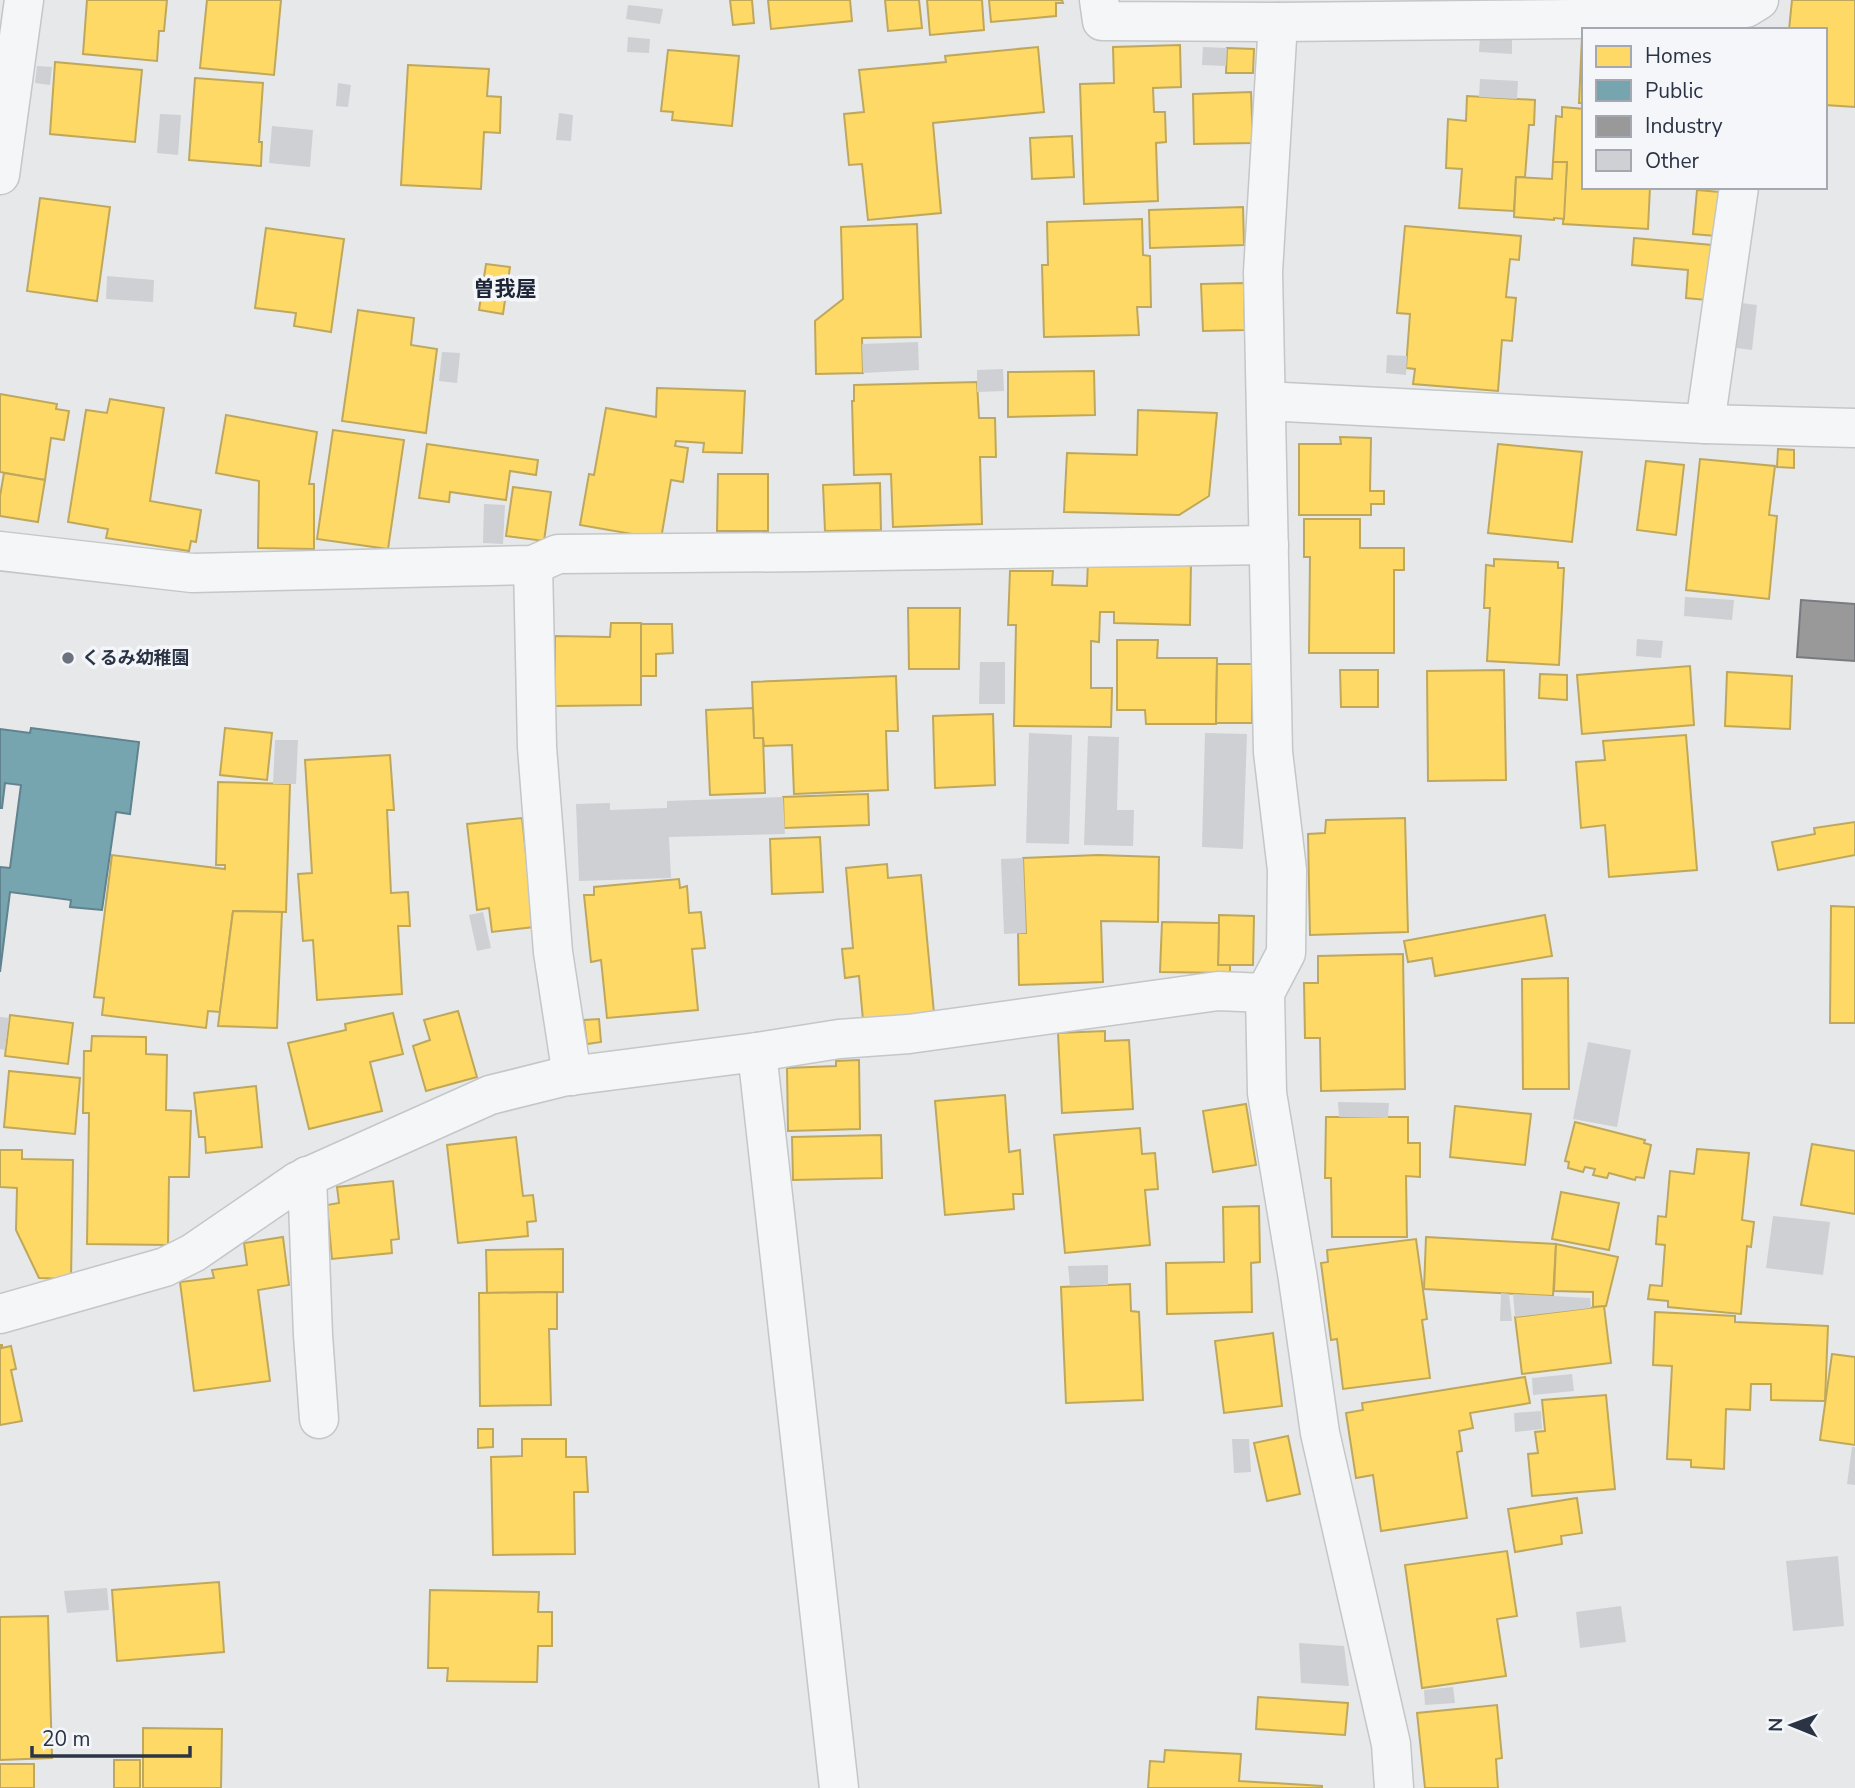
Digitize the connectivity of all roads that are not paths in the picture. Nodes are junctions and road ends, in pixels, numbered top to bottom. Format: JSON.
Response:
{"nodes":[{"id":1,"x":24,"y":0,"type":"edge"},
{"id":2,"x":1099,"y":0,"type":"edge"},
{"id":3,"x":1759,"y":0,"type":"edge"},
{"id":4,"x":1766,"y":0,"type":"edge"},
{"id":5,"x":1278,"y":22,"type":"junction"},
{"id":6,"x":1762,"y":28,"type":"edge"},
{"id":7,"x":0,"y":175,"type":"edge"},
{"id":8,"x":1739,"y":189,"type":"edge"},
{"id":9,"x":1267,"y":401,"type":"junction"},
{"id":10,"x":1705,"y":424,"type":"junction"},
{"id":11,"x":1855,"y":428,"type":"edge"},
{"id":12,"x":1269,"y":545,"type":"junction"},
{"id":13,"x":0,"y":551,"type":"edge"},
{"id":14,"x":533,"y":565,"type":"junction"},
{"id":15,"x":1265,"y":993,"type":"junction"},
{"id":16,"x":757,"y":1052,"type":"junction"},
{"id":17,"x":572,"y":1076,"type":"junction"},
{"id":18,"x":307,"y":1177,"type":"junction"},
{"id":19,"x":0,"y":1314,"type":"edge"},
{"id":20,"x":318,"y":1419,"type":"dead end"},
{"id":21,"x":839,"y":1788,"type":"edge"},
{"id":22,"x":1394,"y":1788,"type":"edge"}],
"edges":[{"from":1,"to":7,"type":"street"},
{"from":2,"to":5,"type":"street"},
{"from":3,"to":5,"type":"street"},
{"from":4,"to":6,"type":"street"},
{"from":5,"to":9,"type":"street"},
{"from":8,"to":10,"type":"street"},
{"from":9,"to":10,"type":"street"},
{"from":9,"to":12,"type":"street"},
{"from":10,"to":11,"type":"street"},
{"from":12,"to":14,"type":"street"},
{"from":12,"to":15,"type":"street"},
{"from":13,"to":14,"type":"street"},
{"from":14,"to":17,"type":"street"},
{"from":15,"to":16,"type":"street"},
{"from":15,"to":22,"type":"street"},
{"from":16,"to":17,"type":"street"},
{"from":16,"to":21,"type":"street"},
{"from":17,"to":18,"type":"street"},
{"from":18,"to":19,"type":"street"},
{"from":18,"to":20,"type":"street"}]}
